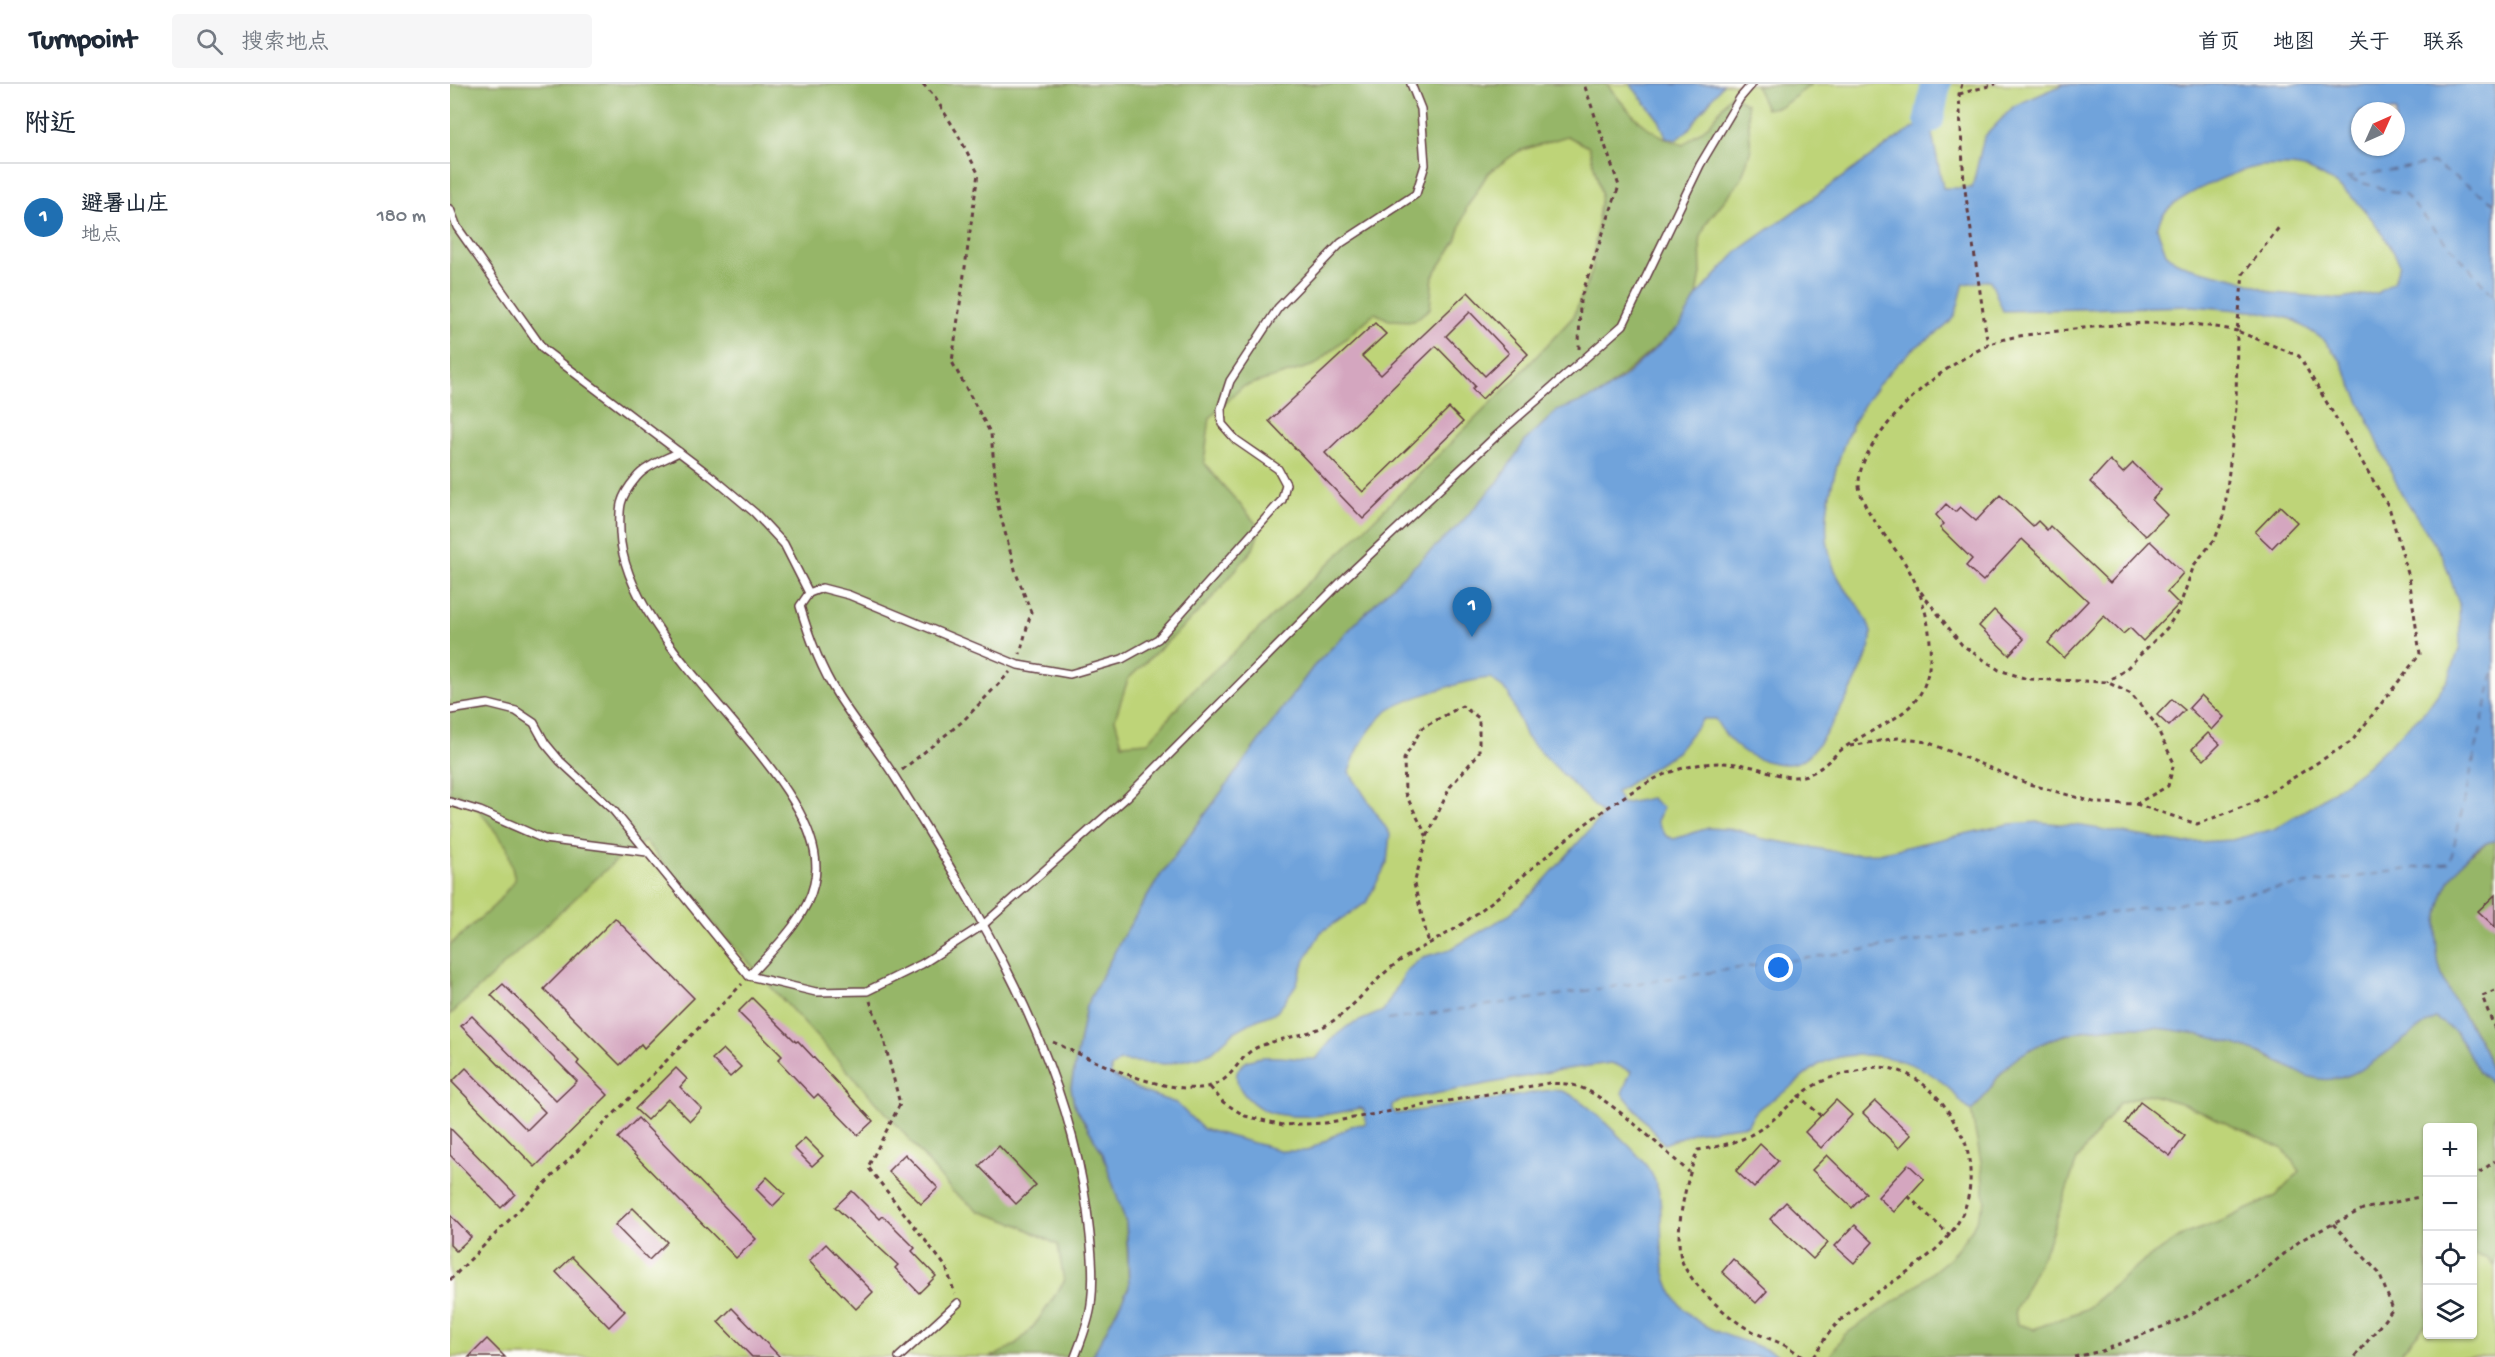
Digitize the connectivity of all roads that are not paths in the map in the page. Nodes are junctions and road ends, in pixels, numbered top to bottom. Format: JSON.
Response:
{"nodes":[{"id":1,"x":1411,"y":84,"type":"edge"},
{"id":2,"x":1752,"y":84,"type":"edge"},
{"id":3,"x":450,"y":209,"type":"edge"},
{"id":4,"x":679,"y":452,"type":"junction"},
{"id":5,"x":809,"y":593,"type":"junction"},
{"id":6,"x":450,"y":710,"type":"edge"},
{"id":7,"x":450,"y":802,"type":"edge"},
{"id":8,"x":647,"y":852,"type":"junction"},
{"id":9,"x":982,"y":925,"type":"junction"},
{"id":10,"x":749,"y":976,"type":"junction"},
{"id":11,"x":958,"y":1304,"type":"road end"},
{"id":12,"x":899,"y":1357,"type":"edge"},
{"id":13,"x":1075,"y":1357,"type":"edge"}],
"edges":[{"from":1,"to":5,"type":"lane"},
{"from":2,"to":9,"type":"lane"},
{"from":3,"to":4,"type":"lane"},
{"from":4,"to":5,"type":"lane"},
{"from":4,"to":10,"type":"lane"},
{"from":5,"to":9,"type":"lane"},
{"from":6,"to":8,"type":"lane"},
{"from":7,"to":8,"type":"lane"},
{"from":8,"to":10,"type":"lane"},
{"from":9,"to":10,"type":"lane"},
{"from":9,"to":13,"type":"lane"},
{"from":11,"to":12,"type":"lane"}]}
